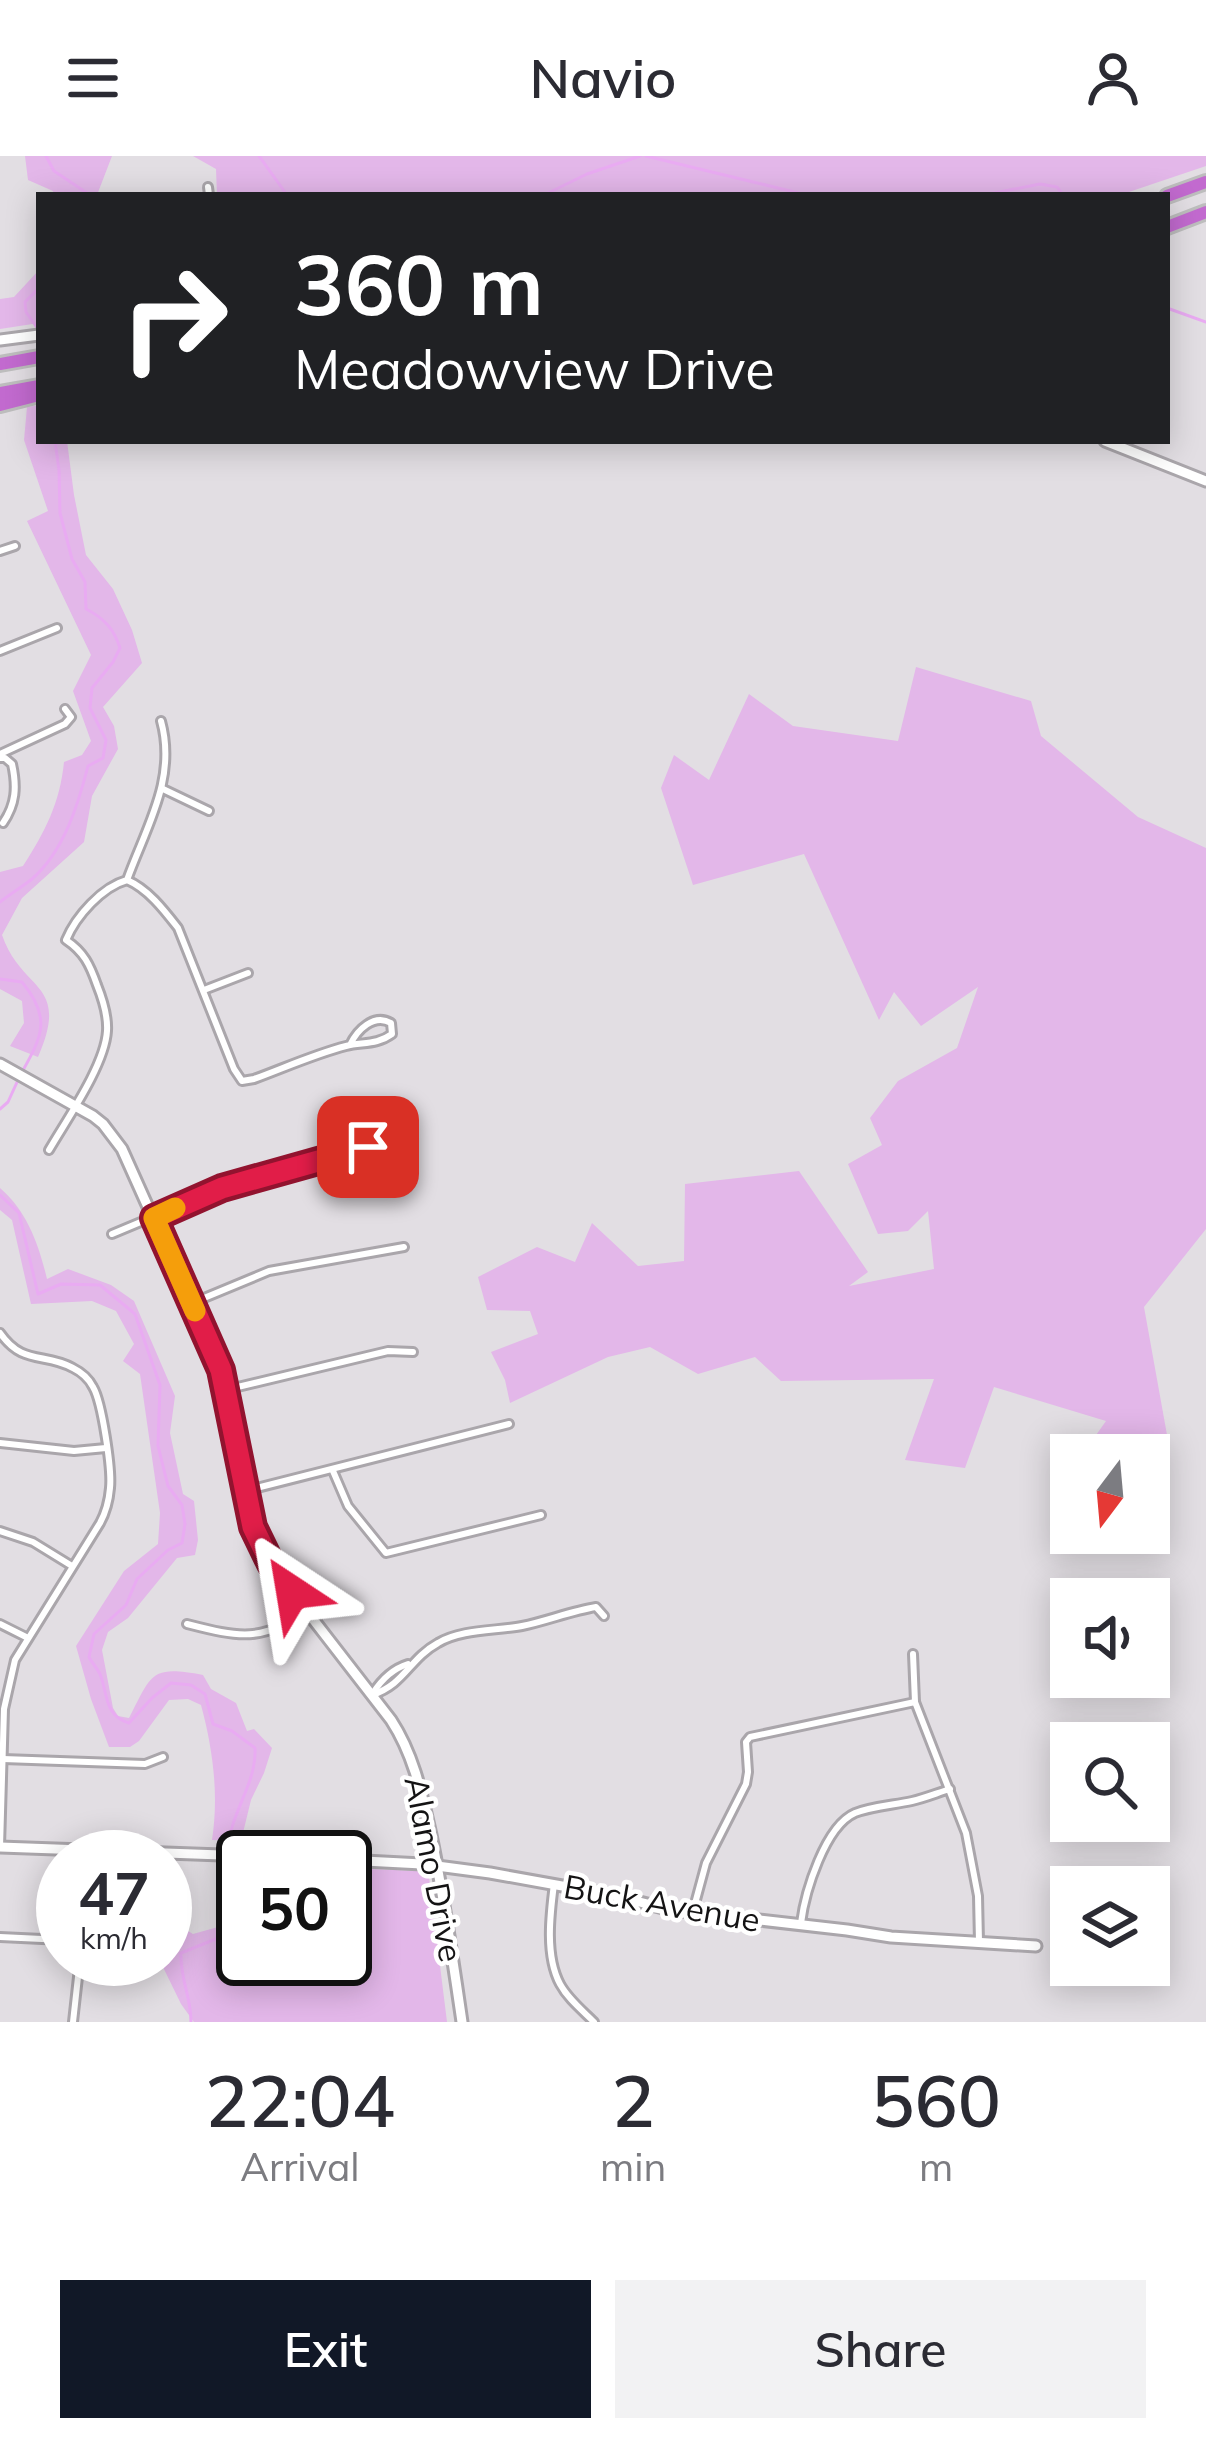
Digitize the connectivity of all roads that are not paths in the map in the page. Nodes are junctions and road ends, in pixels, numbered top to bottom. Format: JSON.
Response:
{"nodes":[{"id":1,"x":1206,"y":182,"type":"edge"},
{"id":2,"x":1170,"y":195,"type":"edge"},
{"id":3,"x":1206,"y":212,"type":"edge"},
{"id":4,"x":1170,"y":225,"type":"edge"},
{"id":5,"x":36,"y":335,"type":"edge"},
{"id":6,"x":0,"y":340,"type":"edge"},
{"id":7,"x":29,"y":359,"type":"edge"},
{"id":8,"x":0,"y":362,"type":"edge"},
{"id":9,"x":36,"y":391,"type":"edge"},
{"id":10,"x":0,"y":393,"type":"edge"},
{"id":11,"x":0,"y":405,"type":"edge"},
{"id":12,"x":1113,"y":444,"type":"edge"},
{"id":13,"x":1206,"y":481,"type":"edge"},
{"id":14,"x":15,"y":546,"type":"dead end"},
{"id":15,"x":0,"y":551,"type":"edge"},
{"id":16,"x":57,"y":628,"type":"dead end"},
{"id":17,"x":0,"y":651,"type":"edge"},
{"id":18,"x":65,"y":709,"type":"dead end"},
{"id":19,"x":161,"y":722,"type":"dead end"},
{"id":20,"x":0,"y":756,"type":"edge"},
{"id":21,"x":163,"y":789,"type":"junction"},
{"id":22,"x":208,"y":811,"type":"dead end"},
{"id":23,"x":3,"y":824,"type":"dead end"},
{"id":24,"x":127,"y":880,"type":"junction"},
{"id":25,"x":248,"y":973,"type":"dead end"},
{"id":26,"x":204,"y":990,"type":"junction"},
{"id":27,"x":350,"y":1045,"type":"junction"},
{"id":28,"x":0,"y":1064,"type":"edge"},
{"id":29,"x":75,"y":1105,"type":"junction"},
{"id":30,"x":368,"y":1147,"type":"dead end"},
{"id":31,"x":50,"y":1150,"type":"dead end"},
{"id":32,"x":154,"y":1218,"type":"junction"},
{"id":33,"x":112,"y":1234,"type":"dead end"},
{"id":34,"x":404,"y":1246,"type":"dead end"},
{"id":35,"x":192,"y":1303,"type":"junction"},
{"id":36,"x":0,"y":1333,"type":"edge"},
{"id":37,"x":413,"y":1352,"type":"dead end"},
{"id":38,"x":225,"y":1390,"type":"junction"},
{"id":39,"x":509,"y":1424,"type":"dead end"},
{"id":40,"x":0,"y":1443,"type":"edge"},
{"id":41,"x":106,"y":1448,"type":"junction"},
{"id":42,"x":333,"y":1471,"type":"junction"},
{"id":43,"x":244,"y":1491,"type":"junction"},
{"id":44,"x":541,"y":1515,"type":"dead end"},
{"id":45,"x":0,"y":1531,"type":"edge"},
{"id":46,"x":73,"y":1567,"type":"junction"},
{"id":47,"x":306,"y":1610,"type":"junction"},
{"id":48,"x":604,"y":1616,"type":"dead end"},
{"id":49,"x":0,"y":1624,"type":"edge"},
{"id":50,"x":188,"y":1624,"type":"dead end"},
{"id":51,"x":28,"y":1638,"type":"junction"},
{"id":52,"x":913,"y":1654,"type":"dead end"},
{"id":53,"x":372,"y":1695,"type":"junction"},
{"id":54,"x":915,"y":1702,"type":"junction"},
{"id":55,"x":163,"y":1757,"type":"dead end"},
{"id":56,"x":3,"y":1759,"type":"junction"},
{"id":57,"x":950,"y":1789,"type":"junction"},
{"id":58,"x":0,"y":1847,"type":"edge"},
{"id":59,"x":216,"y":1854,"type":"edge"},
{"id":60,"x":372,"y":1861,"type":"edge"},
{"id":61,"x":438,"y":1865,"type":"junction"},
{"id":62,"x":554,"y":1884,"type":"junction"},
{"id":63,"x":693,"y":1912,"type":"junction"},
{"id":64,"x":801,"y":1925,"type":"junction"},
{"id":65,"x":0,"y":1937,"type":"edge"},
{"id":66,"x":36,"y":1939,"type":"edge"},
{"id":67,"x":979,"y":1942,"type":"junction"},
{"id":68,"x":1036,"y":1946,"type":"dead end"},
{"id":69,"x":77,"y":1986,"type":"edge"},
{"id":70,"x":73,"y":2022,"type":"edge"},
{"id":71,"x":462,"y":2022,"type":"edge"},
{"id":72,"x":593,"y":2022,"type":"edge"}],
"edges":[{"from":1,"to":2,"type":"highway"},
{"from":3,"to":4,"type":"highway"},
{"from":5,"to":6,"type":"street"},
{"from":7,"to":8,"type":"highway"},
{"from":9,"to":10,"type":"highway"},
{"from":9,"to":11,"type":"highway"},
{"from":12,"to":13,"type":"street"},
{"from":14,"to":15,"type":"street"},
{"from":16,"to":17,"type":"street"},
{"from":18,"to":20,"type":"street"},
{"from":19,"to":21,"type":"street"},
{"from":20,"to":23,"type":"street"},
{"from":21,"to":22,"type":"street"},
{"from":21,"to":24,"type":"street"},
{"from":24,"to":26,"type":"street"},
{"from":24,"to":29,"type":"street"},
{"from":25,"to":26,"type":"street"},
{"from":26,"to":27,"type":"street"},
{"from":27,"to":27,"type":"street"},
{"from":28,"to":29,"type":"street","name":"Alamo Drive"},
{"from":29,"to":31,"type":"street"},
{"from":29,"to":32,"type":"street","name":"Alamo Drive"},
{"from":30,"to":32,"type":"street"},
{"from":32,"to":33,"type":"street"},
{"from":32,"to":35,"type":"street","name":"Alamo Drive"},
{"from":34,"to":35,"type":"street"},
{"from":35,"to":38,"type":"street","name":"Alamo Drive"},
{"from":36,"to":41,"type":"street"},
{"from":37,"to":38,"type":"street"},
{"from":38,"to":43,"type":"street","name":"Alamo Drive"},
{"from":39,"to":42,"type":"street"},
{"from":40,"to":41,"type":"street"},
{"from":41,"to":46,"type":"street"},
{"from":42,"to":43,"type":"street"},
{"from":42,"to":44,"type":"street"},
{"from":43,"to":47,"type":"street","name":"Alamo Drive"},
{"from":45,"to":46,"type":"street"},
{"from":46,"to":51,"type":"street"},
{"from":47,"to":50,"type":"street"},
{"from":47,"to":53,"type":"street","name":"Alamo Drive"},
{"from":48,"to":53,"type":"street"},
{"from":49,"to":51,"type":"street"},
{"from":51,"to":56,"type":"street"},
{"from":52,"to":54,"type":"street"},
{"from":53,"to":61,"type":"street","name":"Alamo Drive"},
{"from":54,"to":57,"type":"street"},
{"from":54,"to":63,"type":"street"},
{"from":55,"to":56,"type":"street"},
{"from":56,"to":58,"type":"street"},
{"from":57,"to":64,"type":"street"},
{"from":57,"to":67,"type":"street"},
{"from":58,"to":59,"type":"street"},
{"from":60,"to":61,"type":"street","name":"Buck Avenue"},
{"from":61,"to":62,"type":"street","name":"Buck Avenue"},
{"from":61,"to":71,"type":"street","name":"Alamo Drive"},
{"from":62,"to":63,"type":"street","name":"Buck Avenue"},
{"from":62,"to":72,"type":"street"},
{"from":63,"to":64,"type":"street","name":"Buck Avenue"},
{"from":64,"to":67,"type":"street","name":"Buck Avenue"},
{"from":65,"to":66,"type":"street"},
{"from":67,"to":68,"type":"street","name":"Buck Avenue"},
{"from":69,"to":70,"type":"street"}]}
